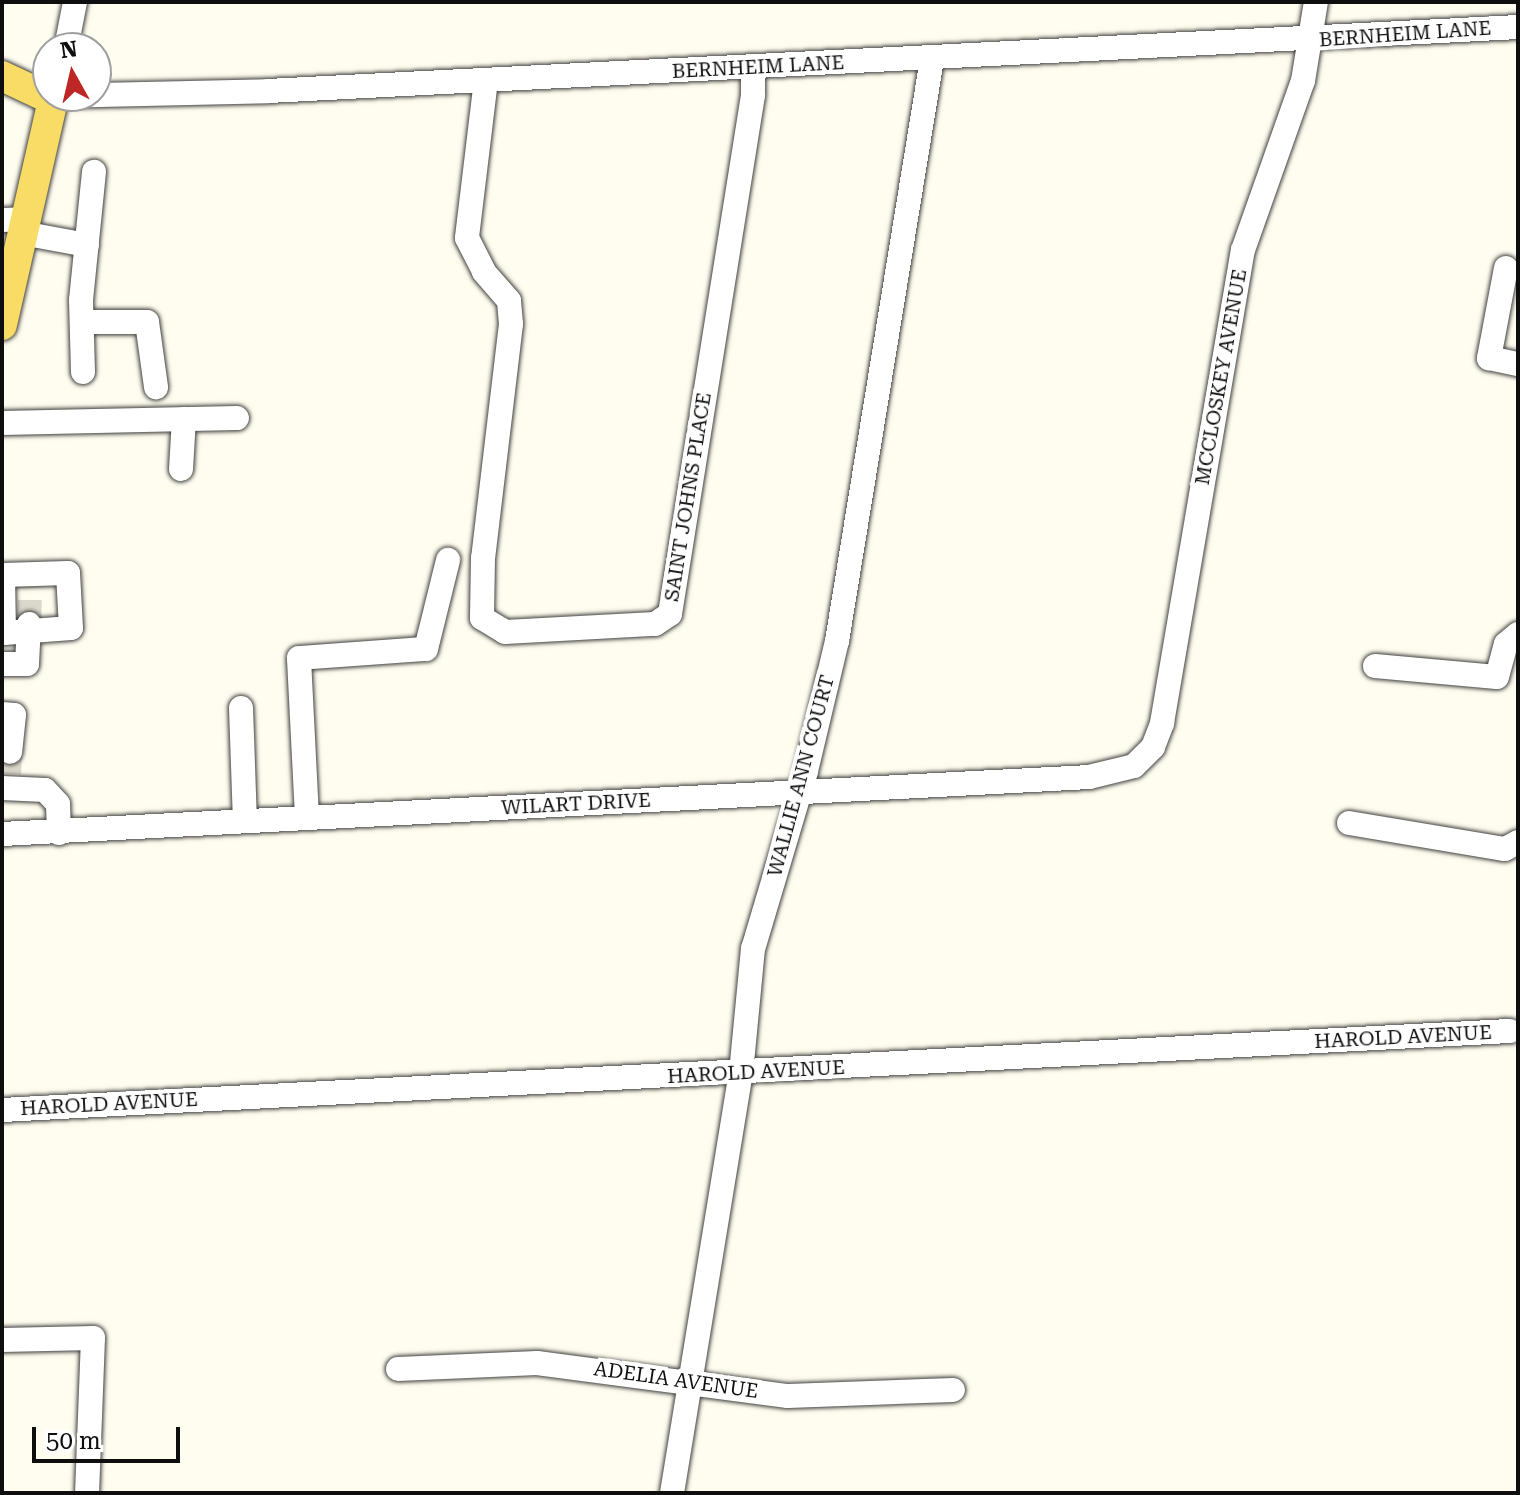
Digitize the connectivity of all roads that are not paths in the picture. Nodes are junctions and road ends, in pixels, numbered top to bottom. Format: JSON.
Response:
{"nodes":[{"id":1,"x":75,"y":2,"type":"edge"},
{"id":2,"x":1316,"y":2,"type":"edge"},
{"id":3,"x":1518,"y":27,"type":"edge"},
{"id":4,"x":69,"y":32,"type":"edge"},
{"id":5,"x":1313,"y":40,"type":"junction"},
{"id":6,"x":932,"y":59,"type":"junction"},
{"id":7,"x":753,"y":67,"type":"junction"},
{"id":8,"x":2,"y":76,"type":"edge"},
{"id":9,"x":486,"y":80,"type":"junction"},
{"id":10,"x":32,"y":89,"type":"edge"},
{"id":11,"x":112,"y":96,"type":"edge"},
{"id":12,"x":49,"y":112,"type":"edge"},
{"id":13,"x":94,"y":172,"type":"dead end"},
{"id":14,"x":16,"y":224,"type":"edge"},
{"id":15,"x":87,"y":245,"type":"junction"},
{"id":16,"x":1506,"y":268,"type":"dead end"},
{"id":17,"x":82,"y":322,"type":"junction"},
{"id":18,"x":2,"y":325,"type":"edge"},
{"id":19,"x":1518,"y":364,"type":"edge"},
{"id":20,"x":83,"y":372,"type":"dead end"},
{"id":21,"x":156,"y":387,"type":"dead end"},
{"id":22,"x":237,"y":418,"type":"dead end"},
{"id":23,"x":184,"y":419,"type":"junction"},
{"id":24,"x":2,"y":423,"type":"edge"},
{"id":25,"x":181,"y":469,"type":"dead end"},
{"id":26,"x":448,"y":560,"type":"dead end"},
{"id":27,"x":2,"y":575,"type":"edge"},
{"id":28,"x":29,"y":628,"type":"junction"},
{"id":29,"x":1518,"y":634,"type":"edge"},
{"id":30,"x":2,"y":664,"type":"edge"},
{"id":31,"x":1375,"y":666,"type":"dead end"},
{"id":32,"x":241,"y":708,"type":"dead end"},
{"id":33,"x":2,"y":714,"type":"edge"},
{"id":34,"x":1145,"y":757,"type":"joint"},
{"id":35,"x":7,"y":775,"type":"edge"},
{"id":36,"x":799,"y":792,"type":"junction"},
{"id":37,"x":307,"y":817,"type":"junction"},
{"id":38,"x":245,"y":821,"type":"junction"},
{"id":39,"x":1349,"y":823,"type":"dead end"},
{"id":40,"x":59,"y":833,"type":"junction"},
{"id":41,"x":2,"y":834,"type":"edge"},
{"id":42,"x":1518,"y":842,"type":"edge"},
{"id":43,"x":1510,"y":1031,"type":"dead end"},
{"id":44,"x":741,"y":1073,"type":"junction"},
{"id":45,"x":2,"y":1110,"type":"edge"},
{"id":46,"x":2,"y":1340,"type":"edge"},
{"id":47,"x":398,"y":1369,"type":"dead end"},
{"id":48,"x":688,"y":1382,"type":"junction"},
{"id":49,"x":953,"y":1390,"type":"dead end"},
{"id":50,"x":87,"y":1493,"type":"edge"},
{"id":51,"x":672,"y":1493,"type":"edge"}],
"edges":[{"from":1,"to":4,"type":"street"},
{"from":2,"to":5,"type":"street","name":"MCCLOSKEY AVENUE"},
{"from":3,"to":5,"type":"street","name":"BERNHEIM LANE"},
{"from":5,"to":6,"type":"street","name":"BERNHEIM LANE"},
{"from":5,"to":34,"type":"street","name":"MCCLOSKEY AVENUE"},
{"from":6,"to":7,"type":"street","name":"BERNHEIM LANE"},
{"from":6,"to":36,"type":"street","name":"WALLIE ANN COURT"},
{"from":7,"to":9,"type":"street","name":"BERNHEIM LANE"},
{"from":7,"to":9,"type":"street","name":"SAINT JOHNS PLACE"},
{"from":8,"to":10,"type":"main road","name":"BERNHEIM LANE"},
{"from":9,"to":11,"type":"street","name":"BERNHEIM LANE"},
{"from":12,"to":14,"type":"main road"},
{"from":13,"to":15,"type":"street"},
{"from":14,"to":15,"type":"street"},
{"from":14,"to":18,"type":"main road"},
{"from":15,"to":17,"type":"street"},
{"from":16,"to":19,"type":"street"},
{"from":17,"to":20,"type":"street"},
{"from":17,"to":21,"type":"street"},
{"from":22,"to":23,"type":"street"},
{"from":23,"to":24,"type":"street"},
{"from":23,"to":25,"type":"street"},
{"from":26,"to":37,"type":"street"},
{"from":27,"to":28,"type":"street"},
{"from":27,"to":28,"type":"street"},
{"from":28,"to":30,"type":"street"},
{"from":29,"to":31,"type":"street"},
{"from":32,"to":38,"type":"street"},
{"from":33,"to":35,"type":"street"},
{"from":34,"to":36,"type":"street","name":"WILART DRIVE"},
{"from":35,"to":40,"type":"street"},
{"from":36,"to":37,"type":"street","name":"WILART DRIVE"},
{"from":36,"to":44,"type":"street","name":"WALLIE ANN COURT"},
{"from":37,"to":38,"type":"street","name":"WILART DRIVE"},
{"from":38,"to":40,"type":"street","name":"WILART DRIVE"},
{"from":39,"to":42,"type":"street"},
{"from":40,"to":41,"type":"street","name":"WILART DRIVE"},
{"from":43,"to":44,"type":"street","name":"HAROLD AVENUE"},
{"from":44,"to":45,"type":"street","name":"HAROLD AVENUE"},
{"from":44,"to":48,"type":"street","name":"WALLIE ANN COURT"},
{"from":46,"to":50,"type":"street"},
{"from":47,"to":48,"type":"street","name":"ADELIA AVENUE"},
{"from":48,"to":49,"type":"street","name":"ADELIA AVENUE"},
{"from":48,"to":51,"type":"street","name":"WALLIE ANN COURT"}]}
